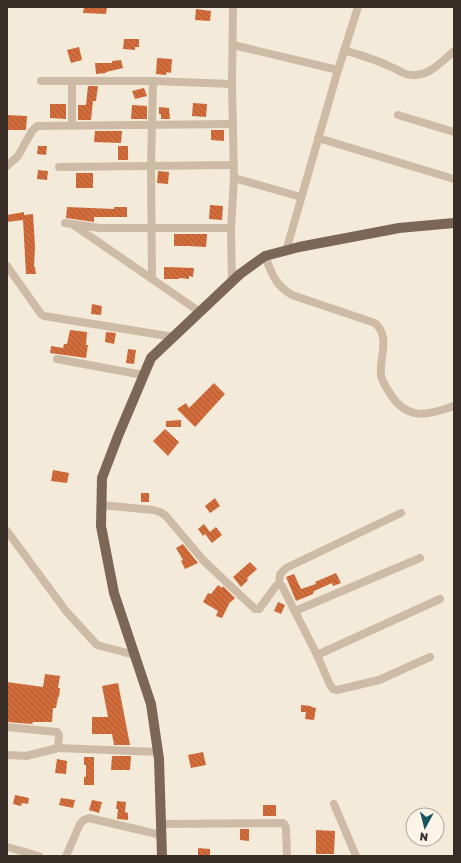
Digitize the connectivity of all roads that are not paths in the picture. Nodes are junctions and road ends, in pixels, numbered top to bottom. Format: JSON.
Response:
{"nodes":[{"id":1,"x":233,"y":7,"type":"edge"},
{"id":2,"x":358,"y":7,"type":"edge"},
{"id":3,"x":233,"y":45,"type":"junction"},
{"id":4,"x":344,"y":50,"type":"junction"},
{"id":5,"x":454,"y":51,"type":"edge"},
{"id":6,"x":338,"y":70,"type":"junction"},
{"id":7,"x":41,"y":81,"type":"dead end"},
{"id":8,"x":72,"y":81,"type":"junction"},
{"id":9,"x":153,"y":81,"type":"junction"},
{"id":10,"x":232,"y":84,"type":"junction"},
{"id":11,"x":398,"y":115,"type":"dead end"},
{"id":12,"x":233,"y":124,"type":"junction"},
{"id":13,"x":152,"y":125,"type":"junction"},
{"id":14,"x":72,"y":126,"type":"junction"},
{"id":15,"x":454,"y":132,"type":"edge"},
{"id":16,"x":318,"y":138,"type":"junction"},
{"id":17,"x":233,"y":165,"type":"junction"},
{"id":18,"x":7,"y":166,"type":"edge"},
{"id":19,"x":59,"y":167,"type":"dead end"},
{"id":20,"x":151,"y":167,"type":"junction"},
{"id":21,"x":234,"y":178,"type":"junction"},
{"id":22,"x":454,"y":179,"type":"edge"},
{"id":23,"x":301,"y":197,"type":"junction"},
{"id":24,"x":454,"y":223,"type":"edge"},
{"id":25,"x":231,"y":228,"type":"junction"},
{"id":26,"x":152,"y":229,"type":"junction"},
{"id":27,"x":286,"y":251,"type":"junction"},
{"id":28,"x":265,"y":256,"type":"junction"},
{"id":29,"x":7,"y":266,"type":"edge"},
{"id":30,"x":152,"y":278,"type":"junction"},
{"id":31,"x":232,"y":282,"type":"junction"},
{"id":32,"x":200,"y":312,"type":"junction"},
{"id":33,"x":174,"y":337,"type":"junction"},
{"id":34,"x":57,"y":359,"type":"dead end"},
{"id":35,"x":143,"y":375,"type":"junction"},
{"id":36,"x":454,"y":406,"type":"edge"},
{"id":37,"x":101,"y":505,"type":"junction"},
{"id":38,"x":401,"y":513,"type":"dead end"},
{"id":39,"x":7,"y":531,"type":"edge"},
{"id":40,"x":10,"y":539,"type":"edge"},
{"id":41,"x":420,"y":558,"type":"dead end"},
{"id":42,"x":279,"y":585,"type":"junction"},
{"id":43,"x":440,"y":599,"type":"dead end"},
{"id":44,"x":295,"y":611,"type":"junction"},
{"id":45,"x":135,"y":655,"type":"junction"},
{"id":46,"x":317,"y":655,"type":"junction"},
{"id":47,"x":430,"y":657,"type":"dead end"},
{"id":48,"x":7,"y":727,"type":"edge"},
{"id":49,"x":58,"y":748,"type":"junction"},
{"id":50,"x":158,"y":752,"type":"junction"},
{"id":51,"x":7,"y":755,"type":"edge"},
{"id":52,"x":334,"y":804,"type":"dead end"},
{"id":53,"x":161,"y":824,"type":"junction"},
{"id":54,"x":161,"y":835,"type":"junction"},
{"id":55,"x":7,"y":847,"type":"edge"},
{"id":56,"x":39,"y":856,"type":"edge"},
{"id":57,"x":66,"y":856,"type":"edge"},
{"id":58,"x":162,"y":856,"type":"edge"},
{"id":59,"x":287,"y":856,"type":"edge"},
{"id":60,"x":356,"y":856,"type":"edge"}],
"edges":[{"from":1,"to":3,"type":"street"},
{"from":2,"to":4,"type":"street"},
{"from":3,"to":6,"type":"street"},
{"from":3,"to":10,"type":"street"},
{"from":4,"to":5,"type":"street"},
{"from":4,"to":6,"type":"street"},
{"from":6,"to":16,"type":"street"},
{"from":7,"to":8,"type":"street"},
{"from":8,"to":9,"type":"street"},
{"from":8,"to":14,"type":"street"},
{"from":9,"to":10,"type":"street"},
{"from":9,"to":13,"type":"street"},
{"from":10,"to":12,"type":"street"},
{"from":11,"to":15,"type":"street"},
{"from":12,"to":13,"type":"street"},
{"from":12,"to":17,"type":"street"},
{"from":13,"to":14,"type":"street"},
{"from":13,"to":20,"type":"street"},
{"from":14,"to":18,"type":"street"},
{"from":16,"to":22,"type":"street"},
{"from":16,"to":23,"type":"street"},
{"from":17,"to":20,"type":"street"},
{"from":17,"to":21,"type":"street"},
{"from":19,"to":20,"type":"street"},
{"from":20,"to":26,"type":"street"},
{"from":21,"to":23,"type":"street"},
{"from":21,"to":25,"type":"street"},
{"from":23,"to":27,"type":"street"},
{"from":24,"to":27,"type":"main road"},
{"from":25,"to":26,"type":"street"},
{"from":25,"to":31,"type":"street"},
{"from":26,"to":30,"type":"street"},
{"from":26,"to":30,"type":"street"},
{"from":27,"to":28,"type":"main road"},
{"from":28,"to":31,"type":"main road"},
{"from":28,"to":36,"type":"street"},
{"from":29,"to":33,"type":"street"},
{"from":30,"to":32,"type":"street"},
{"from":31,"to":32,"type":"main road"},
{"from":32,"to":33,"type":"main road"},
{"from":33,"to":35,"type":"main road"},
{"from":34,"to":35,"type":"street"},
{"from":35,"to":37,"type":"main road"},
{"from":37,"to":42,"type":"street"},
{"from":37,"to":45,"type":"main road"},
{"from":38,"to":42,"type":"street"},
{"from":39,"to":40,"type":"street"},
{"from":40,"to":45,"type":"street"},
{"from":41,"to":44,"type":"street"},
{"from":42,"to":44,"type":"street"},
{"from":43,"to":46,"type":"street"},
{"from":44,"to":46,"type":"street"},
{"from":45,"to":50,"type":"main road"},
{"from":46,"to":47,"type":"street"},
{"from":48,"to":49,"type":"street"},
{"from":49,"to":50,"type":"street"},
{"from":49,"to":51,"type":"street"},
{"from":50,"to":53,"type":"main road"},
{"from":52,"to":60,"type":"street"},
{"from":53,"to":54,"type":"main road"},
{"from":53,"to":59,"type":"street"},
{"from":54,"to":57,"type":"street"},
{"from":54,"to":58,"type":"main road"},
{"from":55,"to":56,"type":"street"}]}
